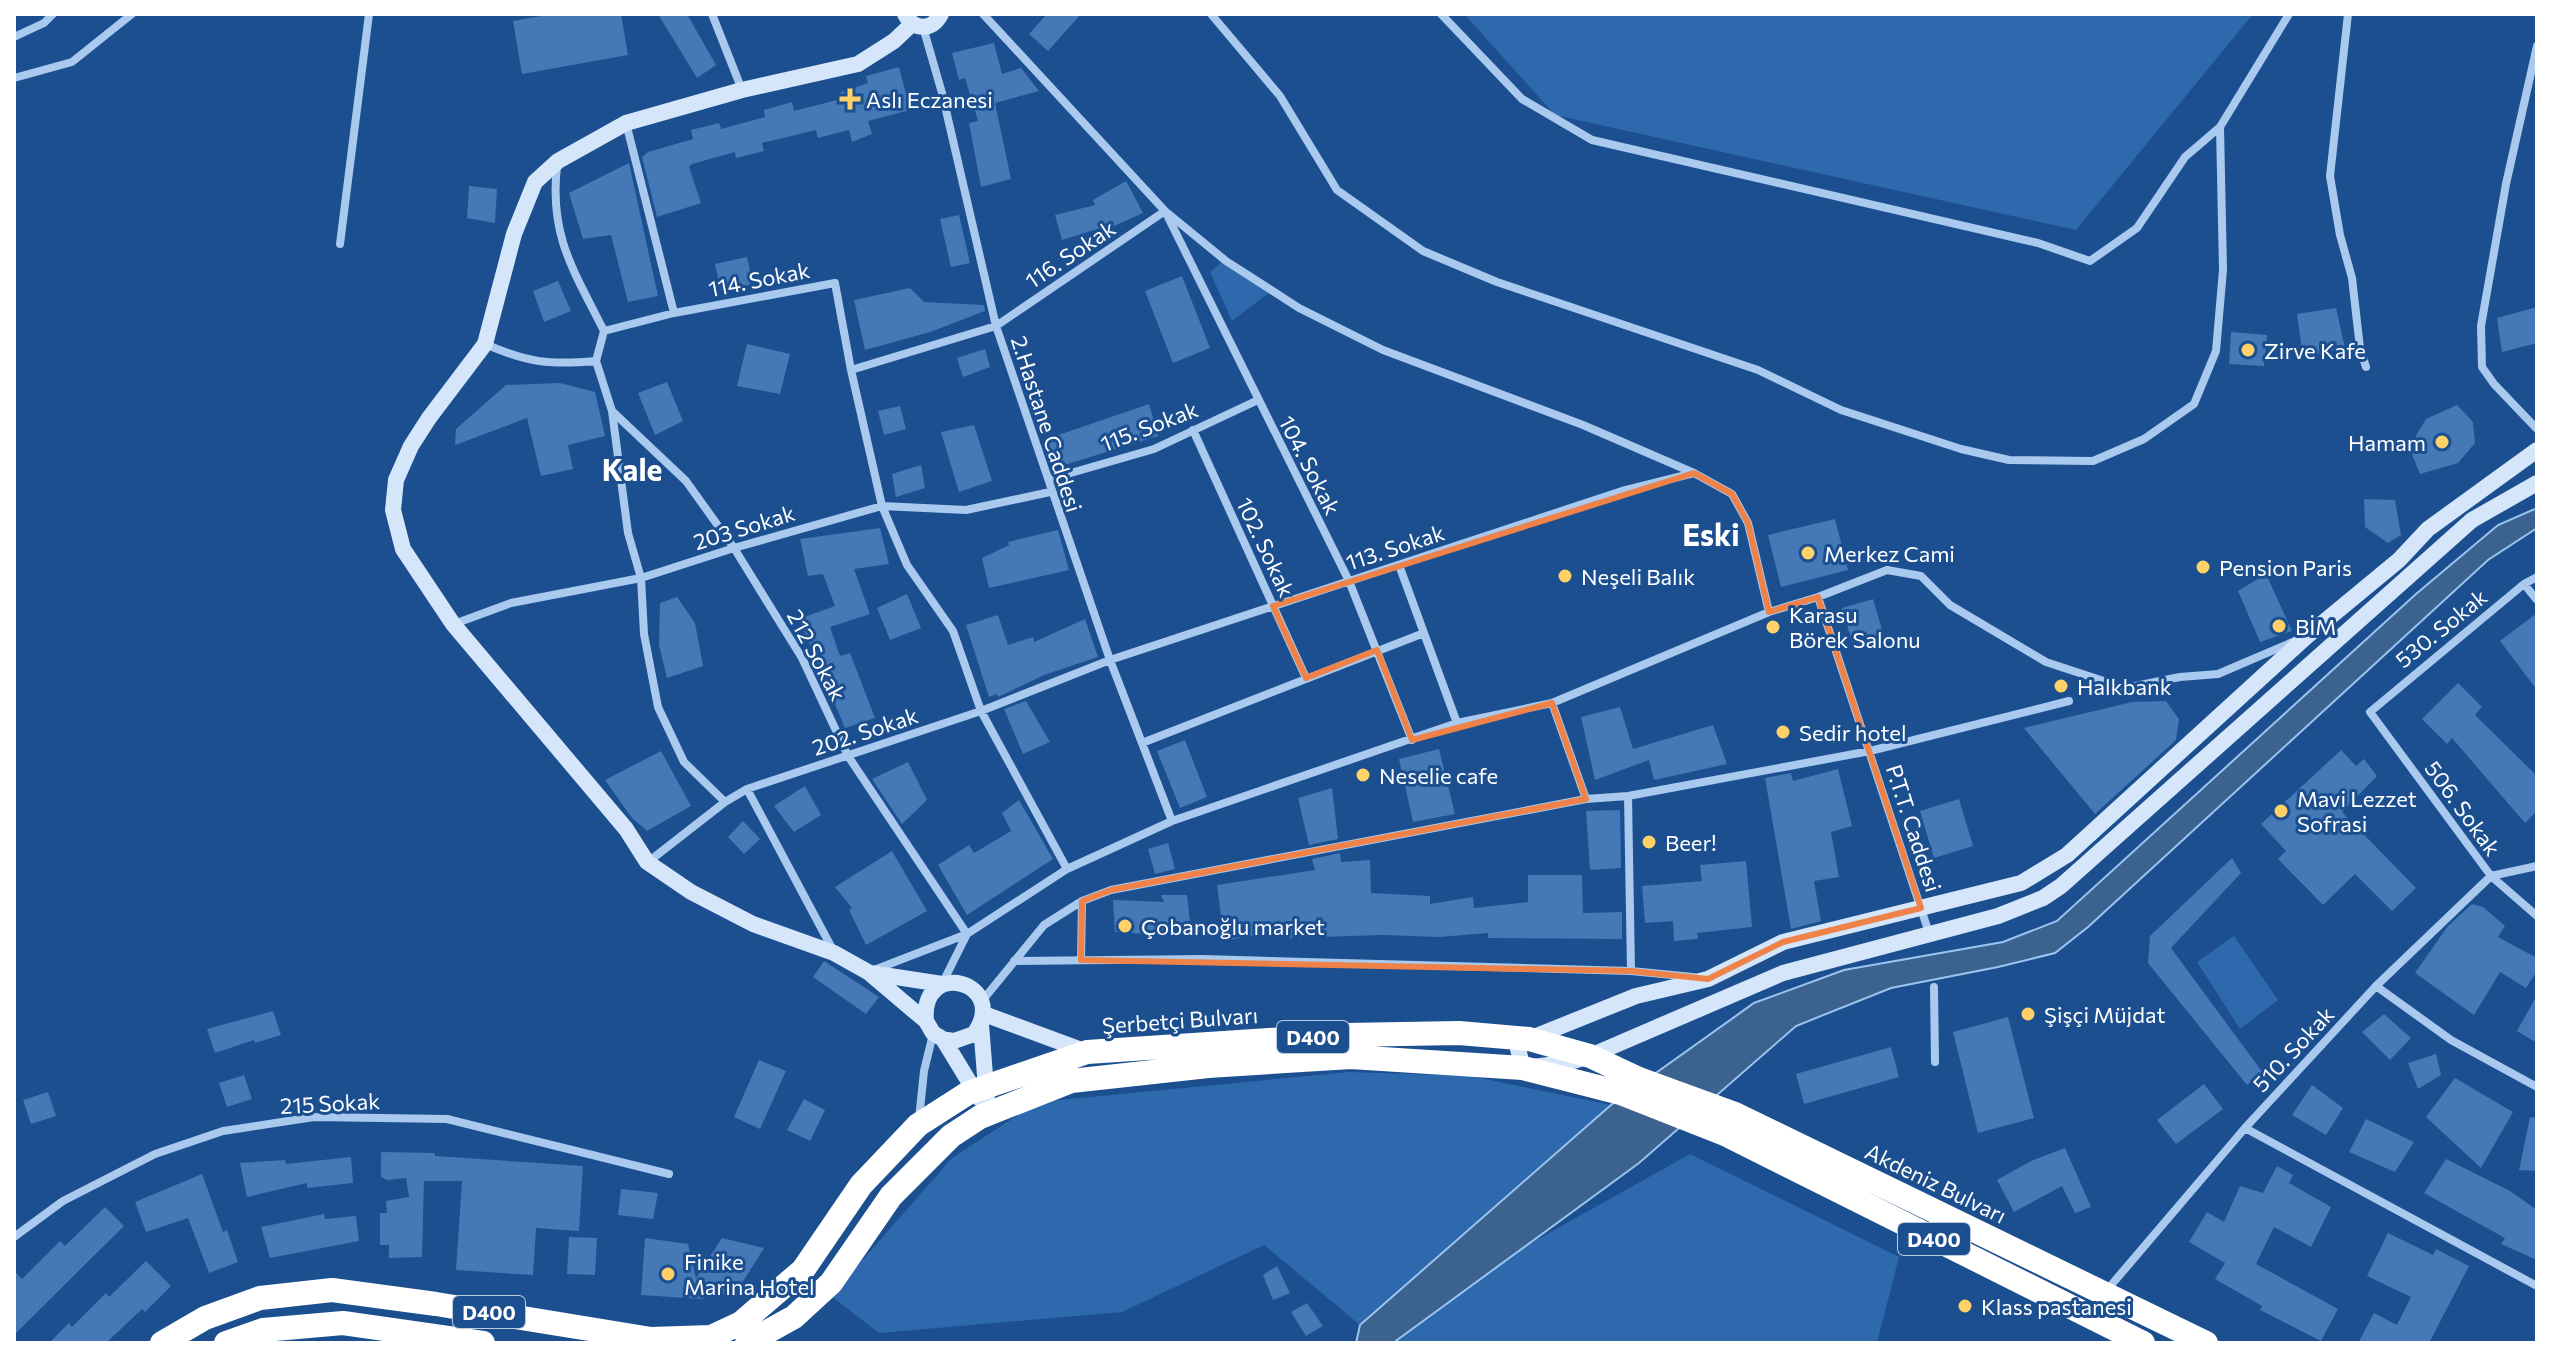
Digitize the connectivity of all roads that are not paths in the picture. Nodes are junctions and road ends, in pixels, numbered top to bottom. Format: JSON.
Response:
{"nodes":[{"id":1,"x":53,"y":14,"type":"edge"},
{"id":2,"x":132,"y":14,"type":"edge"},
{"id":3,"x":369,"y":14,"type":"edge"},
{"id":4,"x":712,"y":14,"type":"edge"},
{"id":5,"x":941,"y":14,"type":"edge"},
{"id":6,"x":983,"y":14,"type":"edge"},
{"id":7,"x":1211,"y":14,"type":"edge"},
{"id":8,"x":1441,"y":14,"type":"edge"},
{"id":9,"x":2289,"y":14,"type":"edge"},
{"id":10,"x":2348,"y":14,"type":"edge"},
{"id":11,"x":913,"y":22,"type":"edge"},
{"id":12,"x":14,"y":37,"type":"edge"},
{"id":13,"x":2537,"y":46,"type":"edge"},
{"id":14,"x":14,"y":78,"type":"edge"},
{"id":15,"x":742,"y":90,"type":"junction"},
{"id":16,"x":626,"y":123,"type":"junction"},
{"id":17,"x":2220,"y":127,"type":"junction"},
{"id":18,"x":558,"y":161,"type":"junction"},
{"id":19,"x":1165,"y":211,"type":"junction"},
{"id":20,"x":340,"y":244,"type":"dead end"},
{"id":21,"x":674,"y":313,"type":"junction"},
{"id":22,"x":996,"y":326,"type":"junction"},
{"id":23,"x":604,"y":331,"type":"junction"},
{"id":24,"x":485,"y":344,"type":"junction"},
{"id":25,"x":596,"y":361,"type":"junction"},
{"id":26,"x":2366,"y":367,"type":"dead end"},
{"id":27,"x":851,"y":370,"type":"junction"},
{"id":28,"x":1258,"y":400,"type":"junction"},
{"id":29,"x":612,"y":411,"type":"junction"},
{"id":30,"x":2537,"y":429,"type":"edge"},
{"id":31,"x":1193,"y":430,"type":"junction"},
{"id":32,"x":2537,"y":450,"type":"edge"},
{"id":33,"x":1694,"y":473,"type":"junction"},
{"id":34,"x":1050,"y":479,"type":"junction"},
{"id":35,"x":2537,"y":483,"type":"edge"},
{"id":36,"x":1050,"y":492,"type":"junction"},
{"id":37,"x":882,"y":506,"type":"junction"},
{"id":38,"x":734,"y":548,"type":"junction"},
{"id":39,"x":1399,"y":565,"type":"junction"},
{"id":40,"x":2537,"y":577,"type":"edge"},
{"id":41,"x":641,"y":578,"type":"junction"},
{"id":42,"x":1349,"y":581,"type":"junction"},
{"id":43,"x":2524,"y":584,"type":"junction"},
{"id":44,"x":1818,"y":597,"type":"junction"},
{"id":45,"x":2537,"y":600,"type":"edge"},
{"id":46,"x":1273,"y":606,"type":"junction"},
{"id":47,"x":1769,"y":612,"type":"junction"},
{"id":48,"x":453,"y":624,"type":"junction"},
{"id":49,"x":1424,"y":633,"type":"junction"},
{"id":50,"x":2307,"y":636,"type":"junction"},
{"id":51,"x":1377,"y":650,"type":"junction"},
{"id":52,"x":1110,"y":660,"type":"junction"},
{"id":53,"x":1306,"y":678,"type":"junction"},
{"id":54,"x":2069,"y":701,"type":"dead end"},
{"id":55,"x":1552,"y":703,"type":"junction"},
{"id":56,"x":981,"y":711,"type":"junction"},
{"id":57,"x":2370,"y":712,"type":"joint"},
{"id":58,"x":1457,"y":723,"type":"junction"},
{"id":59,"x":1412,"y":740,"type":"junction"},
{"id":60,"x":1142,"y":743,"type":"junction"},
{"id":61,"x":1870,"y":751,"type":"junction"},
{"id":62,"x":848,"y":756,"type":"junction"},
{"id":63,"x":747,"y":789,"type":"junction"},
{"id":64,"x":1628,"y":796,"type":"junction"},
{"id":65,"x":1586,"y":799,"type":"junction"},
{"id":66,"x":725,"y":802,"type":"junction"},
{"id":67,"x":1172,"y":821,"type":"junction"},
{"id":68,"x":647,"y":862,"type":"junction"},
{"id":69,"x":2537,"y":866,"type":"edge"},
{"id":70,"x":1067,"y":869,"type":"junction"},
{"id":71,"x":2491,"y":876,"type":"junction"},
{"id":72,"x":1082,"y":901,"type":"junction"},
{"id":73,"x":1921,"y":908,"type":"junction"},
{"id":74,"x":2537,"y":916,"type":"edge"},
{"id":75,"x":1929,"y":933,"type":"junction"},
{"id":76,"x":967,"y":934,"type":"junction"},
{"id":77,"x":834,"y":953,"type":"junction"},
{"id":78,"x":1081,"y":960,"type":"junction"},
{"id":79,"x":1014,"y":961,"type":"junction"},
{"id":80,"x":1631,"y":971,"type":"junction"},
{"id":81,"x":868,"y":972,"type":"junction"},
{"id":82,"x":1708,"y":979,"type":"junction"},
{"id":83,"x":942,"y":984,"type":"junction"},
{"id":84,"x":2376,"y":986,"type":"junction"},
{"id":85,"x":1934,"y":987,"type":"dead end"},
{"id":86,"x":982,"y":1013,"type":"junction"},
{"id":87,"x":934,"y":1031,"type":"junction"},
{"id":88,"x":1529,"y":1039,"type":"junction"},
{"id":89,"x":1087,"y":1052,"type":"junction"},
{"id":90,"x":1590,"y":1056,"type":"junction"},
{"id":91,"x":1935,"y":1062,"type":"dead end"},
{"id":92,"x":1523,"y":1068,"type":"junction"},
{"id":93,"x":1630,"y":1086,"type":"junction"},
{"id":94,"x":2537,"y":1087,"type":"edge"},
{"id":95,"x":980,"y":1088,"type":"junction"},
{"id":96,"x":988,"y":1113,"type":"junction"},
{"id":97,"x":1730,"y":1124,"type":"junction"},
{"id":98,"x":918,"y":1125,"type":"junction"},
{"id":99,"x":2245,"y":1128,"type":"junction"},
{"id":100,"x":669,"y":1174,"type":"dead end"},
{"id":101,"x":14,"y":1237,"type":"edge"},
{"id":102,"x":2537,"y":1286,"type":"edge"},
{"id":103,"x":2104,"y":1294,"type":"junction"},
{"id":104,"x":162,"y":1343,"type":"edge"},
{"id":105,"x":226,"y":1343,"type":"edge"},
{"id":106,"x":483,"y":1343,"type":"edge"},
{"id":107,"x":747,"y":1343,"type":"edge"},
{"id":108,"x":2143,"y":1343,"type":"edge"},
{"id":109,"x":2206,"y":1343,"type":"edge"}],
"edges":[{"from":1,"to":12,"type":"street"},
{"from":2,"to":14,"type":"street"},
{"from":3,"to":20,"type":"street"},
{"from":4,"to":15,"type":"street"},
{"from":5,"to":11,"type":"street"},
{"from":6,"to":19,"type":"street"},
{"from":7,"to":17,"type":"street"},
{"from":8,"to":17,"type":"street"},
{"from":9,"to":17,"type":"street"},
{"from":10,"to":26,"type":"street"},
{"from":11,"to":15,"type":"street"},
{"from":11,"to":22,"type":"street","name":"2.Hastane Caddesi"},
{"from":13,"to":30,"type":"street"},
{"from":15,"to":16,"type":"street"},
{"from":16,"to":18,"type":"street"},
{"from":16,"to":21,"type":"street"},
{"from":18,"to":23,"type":"street"},
{"from":18,"to":24,"type":"street"},
{"from":19,"to":22,"type":"street","name":"116. Sokak"},
{"from":19,"to":28,"type":"street","name":"104. Sokak"},
{"from":19,"to":33,"type":"street"},
{"from":21,"to":23,"type":"street","name":"114. Sokak"},
{"from":21,"to":27,"type":"street","name":"114. Sokak"},
{"from":22,"to":27,"type":"street","name":"116. Sokak"},
{"from":22,"to":34,"type":"street","name":"2.Hastane Caddesi"},
{"from":23,"to":25,"type":"street"},
{"from":24,"to":25,"type":"street"},
{"from":24,"to":48,"type":"street"},
{"from":25,"to":29,"type":"street"},
{"from":27,"to":37,"type":"street","name":"114. Sokak"},
{"from":28,"to":31,"type":"street","name":"115. Sokak"},
{"from":28,"to":42,"type":"street","name":"104. Sokak"},
{"from":29,"to":38,"type":"street","name":"212 Sokak"},
{"from":29,"to":41,"type":"street"},
{"from":31,"to":34,"type":"street","name":"115. Sokak"},
{"from":31,"to":46,"type":"street","name":"102. Sokak"},
{"from":32,"to":50,"type":"street"},
{"from":33,"to":39,"type":"street","name":"113. Sokak"},
{"from":33,"to":47,"type":"street"},
{"from":34,"to":36,"type":"street","name":"2.Hastane Caddesi"},
{"from":35,"to":75,"type":"street"},
{"from":36,"to":37,"type":"street","name":"203 Sokak"},
{"from":36,"to":52,"type":"street","name":"2.Hastane Caddesi"},
{"from":37,"to":38,"type":"street","name":"203 Sokak"},
{"from":37,"to":56,"type":"street","name":"114. Sokak"},
{"from":38,"to":41,"type":"street","name":"203 Sokak"},
{"from":38,"to":62,"type":"street","name":"212 Sokak"},
{"from":39,"to":42,"type":"street","name":"113. Sokak"},
{"from":39,"to":49,"type":"street"},
{"from":40,"to":43,"type":"street","name":"530. Sokak"},
{"from":41,"to":48,"type":"street","name":"203 Sokak"},
{"from":41,"to":66,"type":"street"},
{"from":42,"to":46,"type":"street","name":"113. Sokak"},
{"from":42,"to":51,"type":"street","name":"104. Sokak"},
{"from":43,"to":45,"type":"street"},
{"from":43,"to":57,"type":"street","name":"530. Sokak"},
{"from":44,"to":47,"type":"street"},
{"from":44,"to":50,"type":"street"},
{"from":44,"to":61,"type":"street","name":"P.T.T. Caddesi"},
{"from":46,"to":52,"type":"street","name":"113. Sokak"},
{"from":46,"to":53,"type":"street","name":"102. Sokak"},
{"from":47,"to":55,"type":"street"},
{"from":48,"to":68,"type":"street"},
{"from":49,"to":51,"type":"street"},
{"from":49,"to":58,"type":"street"},
{"from":50,"to":73,"type":"street"},
{"from":51,"to":53,"type":"street"},
{"from":51,"to":59,"type":"street","name":"104. Sokak"},
{"from":52,"to":56,"type":"street","name":"202. Sokak"},
{"from":52,"to":60,"type":"street","name":"2.Hastane Caddesi"},
{"from":53,"to":60,"type":"street"},
{"from":54,"to":61,"type":"street"},
{"from":55,"to":58,"type":"street"},
{"from":55,"to":65,"type":"street"},
{"from":56,"to":62,"type":"street","name":"202. Sokak"},
{"from":56,"to":70,"type":"street","name":"114. Sokak"},
{"from":57,"to":71,"type":"street","name":"506. Sokak"},
{"from":58,"to":59,"type":"street"},
{"from":59,"to":67,"type":"street"},
{"from":60,"to":67,"type":"street","name":"2.Hastane Caddesi"},
{"from":61,"to":64,"type":"street"},
{"from":61,"to":73,"type":"street","name":"P.T.T. Caddesi"},
{"from":62,"to":63,"type":"street","name":"202. Sokak"},
{"from":62,"to":76,"type":"street","name":"212 Sokak"},
{"from":63,"to":66,"type":"street","name":"202. Sokak"},
{"from":63,"to":77,"type":"street"},
{"from":64,"to":65,"type":"street"},
{"from":64,"to":80,"type":"street"},
{"from":65,"to":72,"type":"street"},
{"from":66,"to":68,"type":"street","name":"202. Sokak"},
{"from":67,"to":70,"type":"street"},
{"from":68,"to":77,"type":"street"},
{"from":69,"to":71,"type":"street"},
{"from":70,"to":76,"type":"street"},
{"from":71,"to":74,"type":"street","name":"506. Sokak"},
{"from":71,"to":84,"type":"street","name":"510. Sokak"},
{"from":72,"to":78,"type":"street"},
{"from":72,"to":79,"type":"street"},
{"from":73,"to":75,"type":"street","name":"P.T.T. Caddesi"},
{"from":73,"to":82,"type":"street"},
{"from":75,"to":90,"type":"street"},
{"from":76,"to":81,"type":"street"},
{"from":76,"to":83,"type":"street"},
{"from":77,"to":81,"type":"street"},
{"from":78,"to":79,"type":"street"},
{"from":78,"to":80,"type":"street"},
{"from":79,"to":86,"type":"street"},
{"from":80,"to":82,"type":"street"},
{"from":81,"to":83,"type":"street"},
{"from":81,"to":87,"type":"street"},
{"from":82,"to":88,"type":"street"},
{"from":83,"to":86,"type":"street"},
{"from":83,"to":87,"type":"street"},
{"from":84,"to":94,"type":"street"},
{"from":84,"to":99,"type":"street","name":"510. Sokak"},
{"from":85,"to":91,"type":"street"},
{"from":86,"to":87,"type":"street"},
{"from":86,"to":89,"type":"street"},
{"from":86,"to":95,"type":"street"},
{"from":87,"to":95,"type":"street"},
{"from":87,"to":98,"type":"street"},
{"from":88,"to":89,"type":"highway","name":"Şerbetçi Bulvarı","number":"D400"},
{"from":88,"to":90,"type":"highway","name":"Şerbetçi Bulvarı","number":"D400"},
{"from":88,"to":92,"type":"street"},
{"from":89,"to":95,"type":"highway","name":"Şerbetçi Bulvarı","number":"D400"},
{"from":90,"to":92,"type":"street"},
{"from":90,"to":93,"type":"highway","name":"Şerbetçi Bulvarı","number":"D400"},
{"from":92,"to":93,"type":"highway","number":"D400"},
{"from":92,"to":96,"type":"highway","number":"D400"},
{"from":93,"to":97,"type":"highway","name":"Akdeniz Bulvarı","number":"D400"},
{"from":95,"to":96,"type":"street"},
{"from":95,"to":98,"type":"highway","name":"Şerbetçi Bulvarı","number":"D400"},
{"from":96,"to":107,"type":"highway","number":"D400"},
{"from":97,"to":103,"type":"highway","name":"Akdeniz Bulvarı","number":"D400"},
{"from":97,"to":108,"type":"highway","name":"Akdeniz Bulvarı","number":"D400"},
{"from":98,"to":104,"type":"highway","name":"Şerbetçi Bulvarı","number":"D400"},
{"from":99,"to":102,"type":"street"},
{"from":99,"to":103,"type":"street","name":"510. Sokak"},
{"from":100,"to":101,"type":"street","name":"215 Sokak"},
{"from":103,"to":109,"type":"highway","name":"Akdeniz Bulvarı","number":"D400"},
{"from":105,"to":106,"type":"highway","number":"D400"}]}
